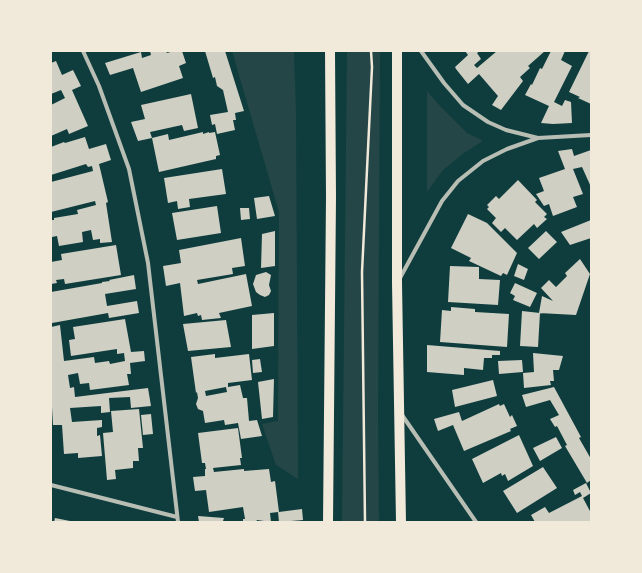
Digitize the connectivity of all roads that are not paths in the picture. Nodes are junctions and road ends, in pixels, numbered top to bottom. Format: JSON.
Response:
{"nodes":[{"id":1,"x":83,"y":51,"type":"edge"},
{"id":2,"x":330,"y":51,"type":"edge"},
{"id":3,"x":397,"y":51,"type":"edge"},
{"id":4,"x":421,"y":51,"type":"edge"},
{"id":5,"x":591,"y":135,"type":"edge"},
{"id":6,"x":538,"y":138,"type":"junction"},
{"id":7,"x":397,"y":283,"type":"junction"},
{"id":8,"x":400,"y":412,"type":"junction"},
{"id":9,"x":51,"y":484,"type":"edge"},
{"id":10,"x":178,"y":520,"type":"edge"},
{"id":11,"x":328,"y":522,"type":"edge"},
{"id":12,"x":402,"y":522,"type":"edge"},
{"id":13,"x":476,"y":522,"type":"edge"}],
"edges":[{"from":1,"to":10,"type":"street"},
{"from":2,"to":11,"type":"main road"},
{"from":3,"to":7,"type":"main road"},
{"from":4,"to":6,"type":"street"},
{"from":5,"to":6,"type":"street"},
{"from":6,"to":7,"type":"street"},
{"from":7,"to":8,"type":"main road"},
{"from":8,"to":12,"type":"main road"},
{"from":8,"to":13,"type":"street"},
{"from":9,"to":10,"type":"street"}]}
